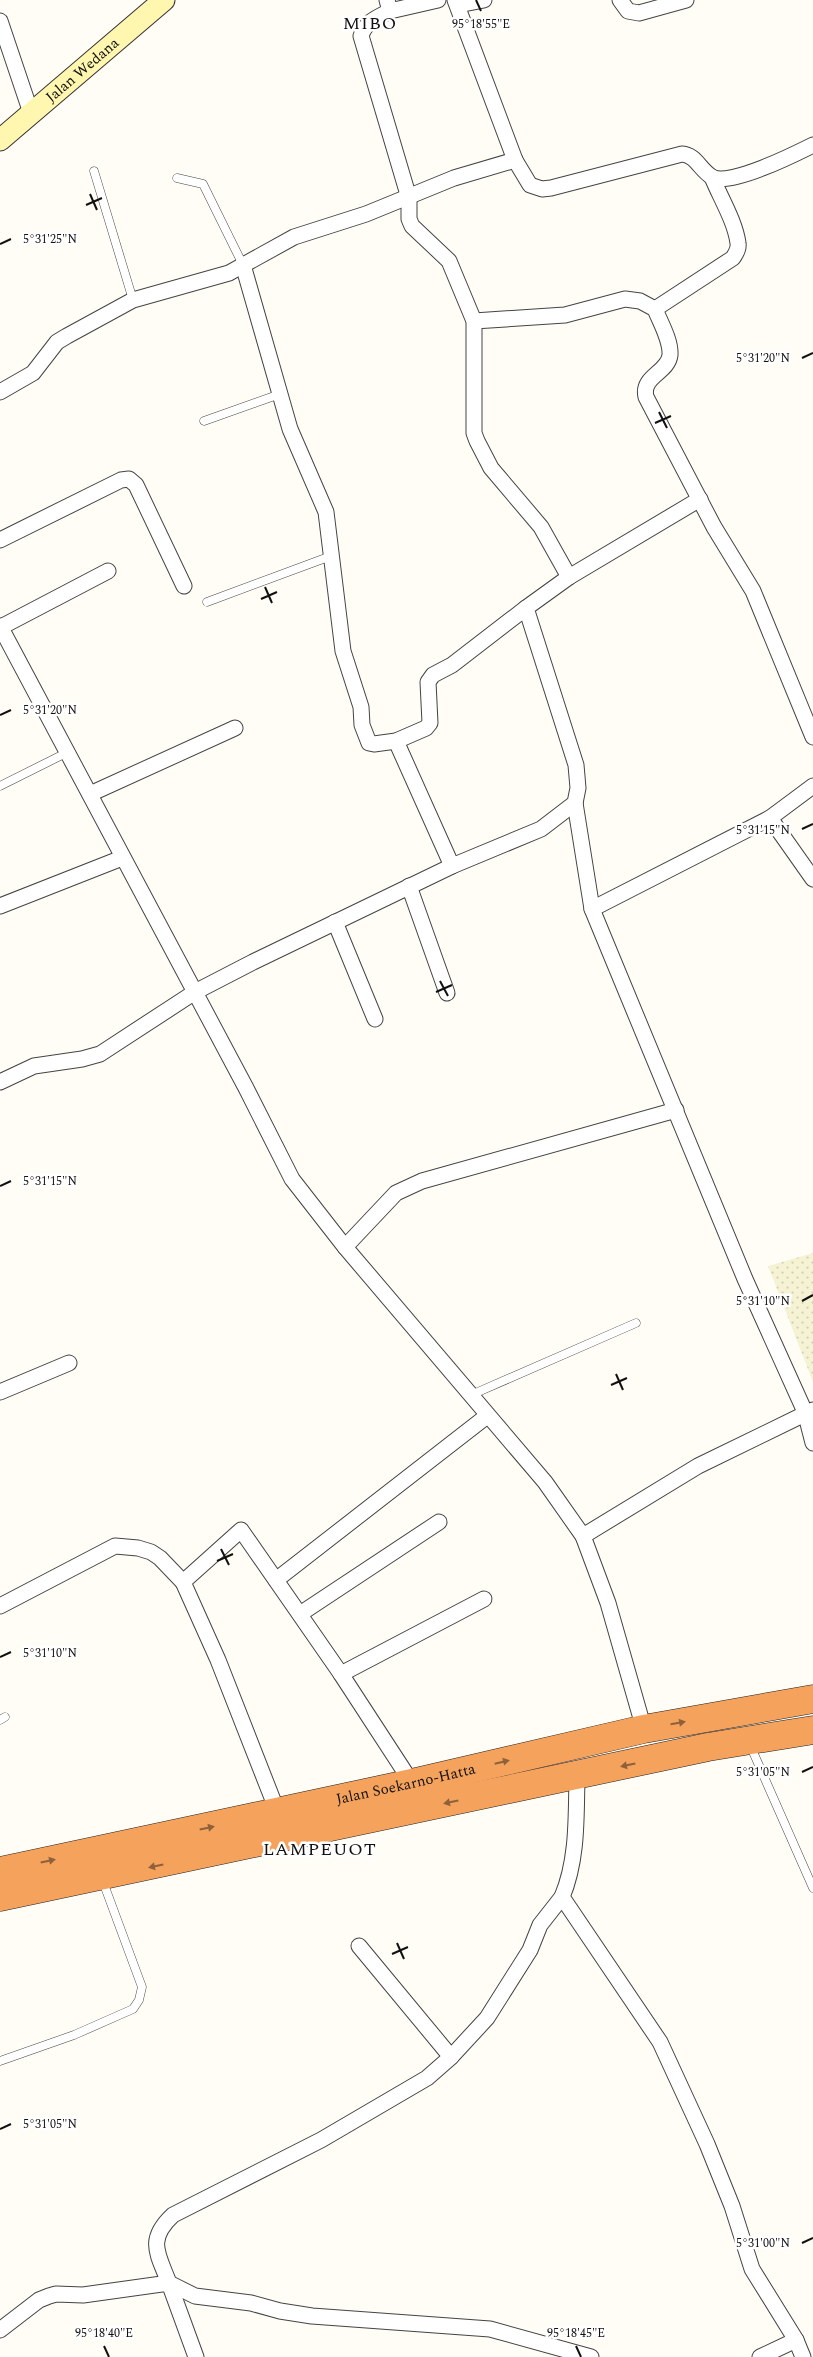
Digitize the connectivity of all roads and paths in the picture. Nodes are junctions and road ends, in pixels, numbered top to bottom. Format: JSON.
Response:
{"nodes":[{"id":1,"x":164,"y":0,"type":"edge"},
{"id":2,"x":438,"y":0,"type":"edge"},
{"id":3,"x":484,"y":0,"type":"edge"},
{"id":4,"x":620,"y":0,"type":"edge"},
{"id":5,"x":686,"y":0,"type":"edge"},
{"id":6,"x":456,"y":2,"type":"edge"},
{"id":7,"x":389,"y":6,"type":"edge"},
{"id":8,"x":0,"y":21,"type":"edge"},
{"id":9,"x":31,"y":113,"type":"junction"},
{"id":10,"x":0,"y":140,"type":"edge"},
{"id":11,"x":813,"y":145,"type":"edge"},
{"id":12,"x":515,"y":160,"type":"junction"},
{"id":13,"x":94,"y":171,"type":"dead end"},
{"id":14,"x":712,"y":177,"type":"junction"},
{"id":15,"x":176,"y":178,"type":"dead end"},
{"id":16,"x":409,"y":198,"type":"junction"},
{"id":17,"x":243,"y":265,"type":"junction"},
{"id":18,"x":133,"y":300,"type":"junction"},
{"id":19,"x":655,"y":309,"type":"junction"},
{"id":20,"x":474,"y":321,"type":"junction"},
{"id":21,"x":0,"y":392,"type":"edge"},
{"id":22,"x":280,"y":394,"type":"junction"},
{"id":23,"x":204,"y":421,"type":"dead end"},
{"id":24,"x":700,"y":499,"type":"junction"},
{"id":25,"x":0,"y":540,"type":"edge"},
{"id":26,"x":331,"y":556,"type":"junction"},
{"id":27,"x":108,"y":571,"type":"dead end"},
{"id":28,"x":569,"y":576,"type":"junction"},
{"id":29,"x":184,"y":586,"type":"dead end"},
{"id":30,"x":207,"y":602,"type":"dead end"},
{"id":31,"x":526,"y":608,"type":"junction"},
{"id":32,"x":0,"y":626,"type":"edge"},
{"id":33,"x":235,"y":728,"type":"dead end"},
{"id":34,"x":813,"y":737,"type":"edge"},
{"id":35,"x":396,"y":742,"type":"junction"},
{"id":36,"x":68,"y":752,"type":"junction"},
{"id":37,"x":0,"y":786,"type":"edge"},
{"id":38,"x":813,"y":786,"type":"edge"},
{"id":39,"x":90,"y":794,"type":"junction"},
{"id":40,"x":575,"y":803,"type":"junction"},
{"id":41,"x":770,"y":818,"type":"junction"},
{"id":42,"x":122,"y":858,"type":"junction"},
{"id":43,"x":452,"y":866,"type":"junction"},
{"id":44,"x":813,"y":878,"type":"edge"},
{"id":45,"x":409,"y":886,"type":"junction"},
{"id":46,"x":0,"y":906,"type":"edge"},
{"id":47,"x":592,"y":909,"type":"junction"},
{"id":48,"x":335,"y":922,"type":"junction"},
{"id":49,"x":194,"y":992,"type":"junction"},
{"id":50,"x":446,"y":993,"type":"dead end"},
{"id":51,"x":375,"y":1019,"type":"dead end"},
{"id":52,"x":0,"y":1082,"type":"edge"},
{"id":53,"x":676,"y":1110,"type":"junction"},
{"id":54,"x":345,"y":1247,"type":"junction"},
{"id":55,"x":636,"y":1323,"type":"dead end"},
{"id":56,"x":69,"y":1363,"type":"dead end"},
{"id":57,"x":0,"y":1392,"type":"edge"},
{"id":58,"x":471,"y":1395,"type":"junction"},
{"id":59,"x":809,"y":1411,"type":"edge"},
{"id":60,"x":487,"y":1416,"type":"junction"},
{"id":61,"x":813,"y":1444,"type":"edge"},
{"id":62,"x":438,"y":1522,"type":"dead end"},
{"id":63,"x":583,"y":1536,"type":"junction"},
{"id":64,"x":276,"y":1580,"type":"junction"},
{"id":65,"x":183,"y":1582,"type":"junction"},
{"id":66,"x":484,"y":1599,"type":"dead end"},
{"id":67,"x":0,"y":1606,"type":"edge"},
{"id":68,"x":300,"y":1614,"type":"junction"},
{"id":69,"x":341,"y":1674,"type":"junction"},
{"id":70,"x":813,"y":1700,"type":"edge"},
{"id":71,"x":644,"y":1729,"type":"junction"},
{"id":72,"x":813,"y":1730,"type":"edge"},
{"id":73,"x":748,"y":1741,"type":"junction"},
{"id":74,"x":577,"y":1775,"type":"junction"},
{"id":75,"x":412,"y":1783,"type":"junction"},
{"id":76,"x":278,"y":1813,"type":"junction"},
{"id":77,"x":0,"y":1871,"type":"edge"},
{"id":78,"x":102,"y":1877,"type":"junction"},
{"id":79,"x":813,"y":1888,"type":"edge"},
{"id":80,"x":0,"y":1897,"type":"edge"},
{"id":81,"x":562,"y":1897,"type":"junction"},
{"id":82,"x":359,"y":1946,"type":"dead end"},
{"id":83,"x":451,"y":2058,"type":"junction"},
{"id":84,"x":0,"y":2061,"type":"edge"},
{"id":85,"x":169,"y":2283,"type":"junction"},
{"id":86,"x":0,"y":2330,"type":"edge"},
{"id":87,"x":796,"y":2340,"type":"junction"},
{"id":88,"x":813,"y":2353,"type":"edge"},
{"id":89,"x":196,"y":2357,"type":"edge"},
{"id":90,"x":589,"y":2357,"type":"edge"},
{"id":91,"x":760,"y":2357,"type":"edge"},
{"id":92,"x":803,"y":2357,"type":"edge"}],
"edges":[{"from":1,"to":9,"type":"street","name":"Jalan Wedana"},
{"from":2,"to":7,"type":"street"},
{"from":3,"to":6,"type":"street"},
{"from":4,"to":5,"type":"street"},
{"from":6,"to":12,"type":"street"},
{"from":7,"to":16,"type":"street"},
{"from":8,"to":9,"type":"street"},
{"from":9,"to":10,"type":"street","name":"Jalan Wedana"},
{"from":11,"to":14,"type":"street"},
{"from":12,"to":14,"type":"street"},
{"from":12,"to":16,"type":"street"},
{"from":13,"to":18,"type":"lane"},
{"from":14,"to":19,"type":"street"},
{"from":15,"to":17,"type":"lane"},
{"from":16,"to":17,"type":"street"},
{"from":16,"to":20,"type":"street"},
{"from":17,"to":18,"type":"street"},
{"from":17,"to":22,"type":"street"},
{"from":18,"to":21,"type":"street"},
{"from":19,"to":20,"type":"street"},
{"from":19,"to":24,"type":"street"},
{"from":20,"to":28,"type":"street"},
{"from":22,"to":23,"type":"lane"},
{"from":22,"to":26,"type":"street"},
{"from":24,"to":28,"type":"street"},
{"from":24,"to":34,"type":"street"},
{"from":25,"to":29,"type":"street"},
{"from":26,"to":30,"type":"lane"},
{"from":26,"to":35,"type":"street"},
{"from":27,"to":32,"type":"street"},
{"from":28,"to":31,"type":"street"},
{"from":31,"to":35,"type":"street"},
{"from":31,"to":40,"type":"street"},
{"from":32,"to":36,"type":"street"},
{"from":33,"to":39,"type":"street"},
{"from":35,"to":43,"type":"street"},
{"from":36,"to":37,"type":"lane"},
{"from":36,"to":39,"type":"street"},
{"from":38,"to":41,"type":"street"},
{"from":39,"to":42,"type":"street"},
{"from":40,"to":43,"type":"street"},
{"from":40,"to":47,"type":"street"},
{"from":41,"to":44,"type":"street"},
{"from":41,"to":47,"type":"street"},
{"from":42,"to":46,"type":"street"},
{"from":42,"to":49,"type":"street"},
{"from":43,"to":45,"type":"street"},
{"from":45,"to":48,"type":"street"},
{"from":45,"to":50,"type":"street"},
{"from":47,"to":53,"type":"street"},
{"from":48,"to":49,"type":"street"},
{"from":48,"to":51,"type":"street"},
{"from":49,"to":52,"type":"street"},
{"from":49,"to":54,"type":"street"},
{"from":53,"to":54,"type":"street"},
{"from":53,"to":59,"type":"street"},
{"from":54,"to":58,"type":"street"},
{"from":55,"to":58,"type":"lane"},
{"from":56,"to":57,"type":"street"},
{"from":58,"to":60,"type":"street"},
{"from":59,"to":61,"type":"street"},
{"from":59,"to":63,"type":"street"},
{"from":60,"to":63,"type":"street"},
{"from":60,"to":64,"type":"street"},
{"from":62,"to":68,"type":"street"},
{"from":63,"to":71,"type":"street"},
{"from":64,"to":65,"type":"street"},
{"from":64,"to":68,"type":"street"},
{"from":65,"to":67,"type":"street"},
{"from":65,"to":76,"type":"street"},
{"from":66,"to":69,"type":"street"},
{"from":68,"to":69,"type":"street"},
{"from":69,"to":75,"type":"street"},
{"from":71,"to":70,"type":"highway","name":"Jalan Soekarno-Hatta","one_way":true},
{"from":75,"to":71,"type":"highway","name":"Jalan Soekarno-Hatta","one_way":true},
{"from":72,"to":73,"type":"highway","name":"Jalan Soekarno-Hatta"},
{"from":73,"to":74,"type":"highway","name":"Jalan Soekarno-Hatta","one_way":true},
{"from":73,"to":79,"type":"lane"},
{"from":74,"to":78,"type":"highway","name":"Jalan Soekarno-Hatta","one_way":true},
{"from":74,"to":81,"type":"street"},
{"from":75,"to":76,"type":"highway","name":"Jalan Soekarno-Hatta"},
{"from":77,"to":76,"type":"highway","name":"Jalan Soekarno-Hatta","one_way":true},
{"from":78,"to":80,"type":"highway","name":"Jalan Soekarno-Hatta"},
{"from":78,"to":84,"type":"lane"},
{"from":81,"to":83,"type":"street"},
{"from":81,"to":87,"type":"street"},
{"from":82,"to":83,"type":"street"},
{"from":83,"to":85,"type":"street"},
{"from":85,"to":86,"type":"street"},
{"from":85,"to":89,"type":"street"},
{"from":85,"to":90,"type":"street"},
{"from":87,"to":91,"type":"street"},
{"from":87,"to":92,"type":"street"},
{"from":88,"to":92,"type":"street"}]}
